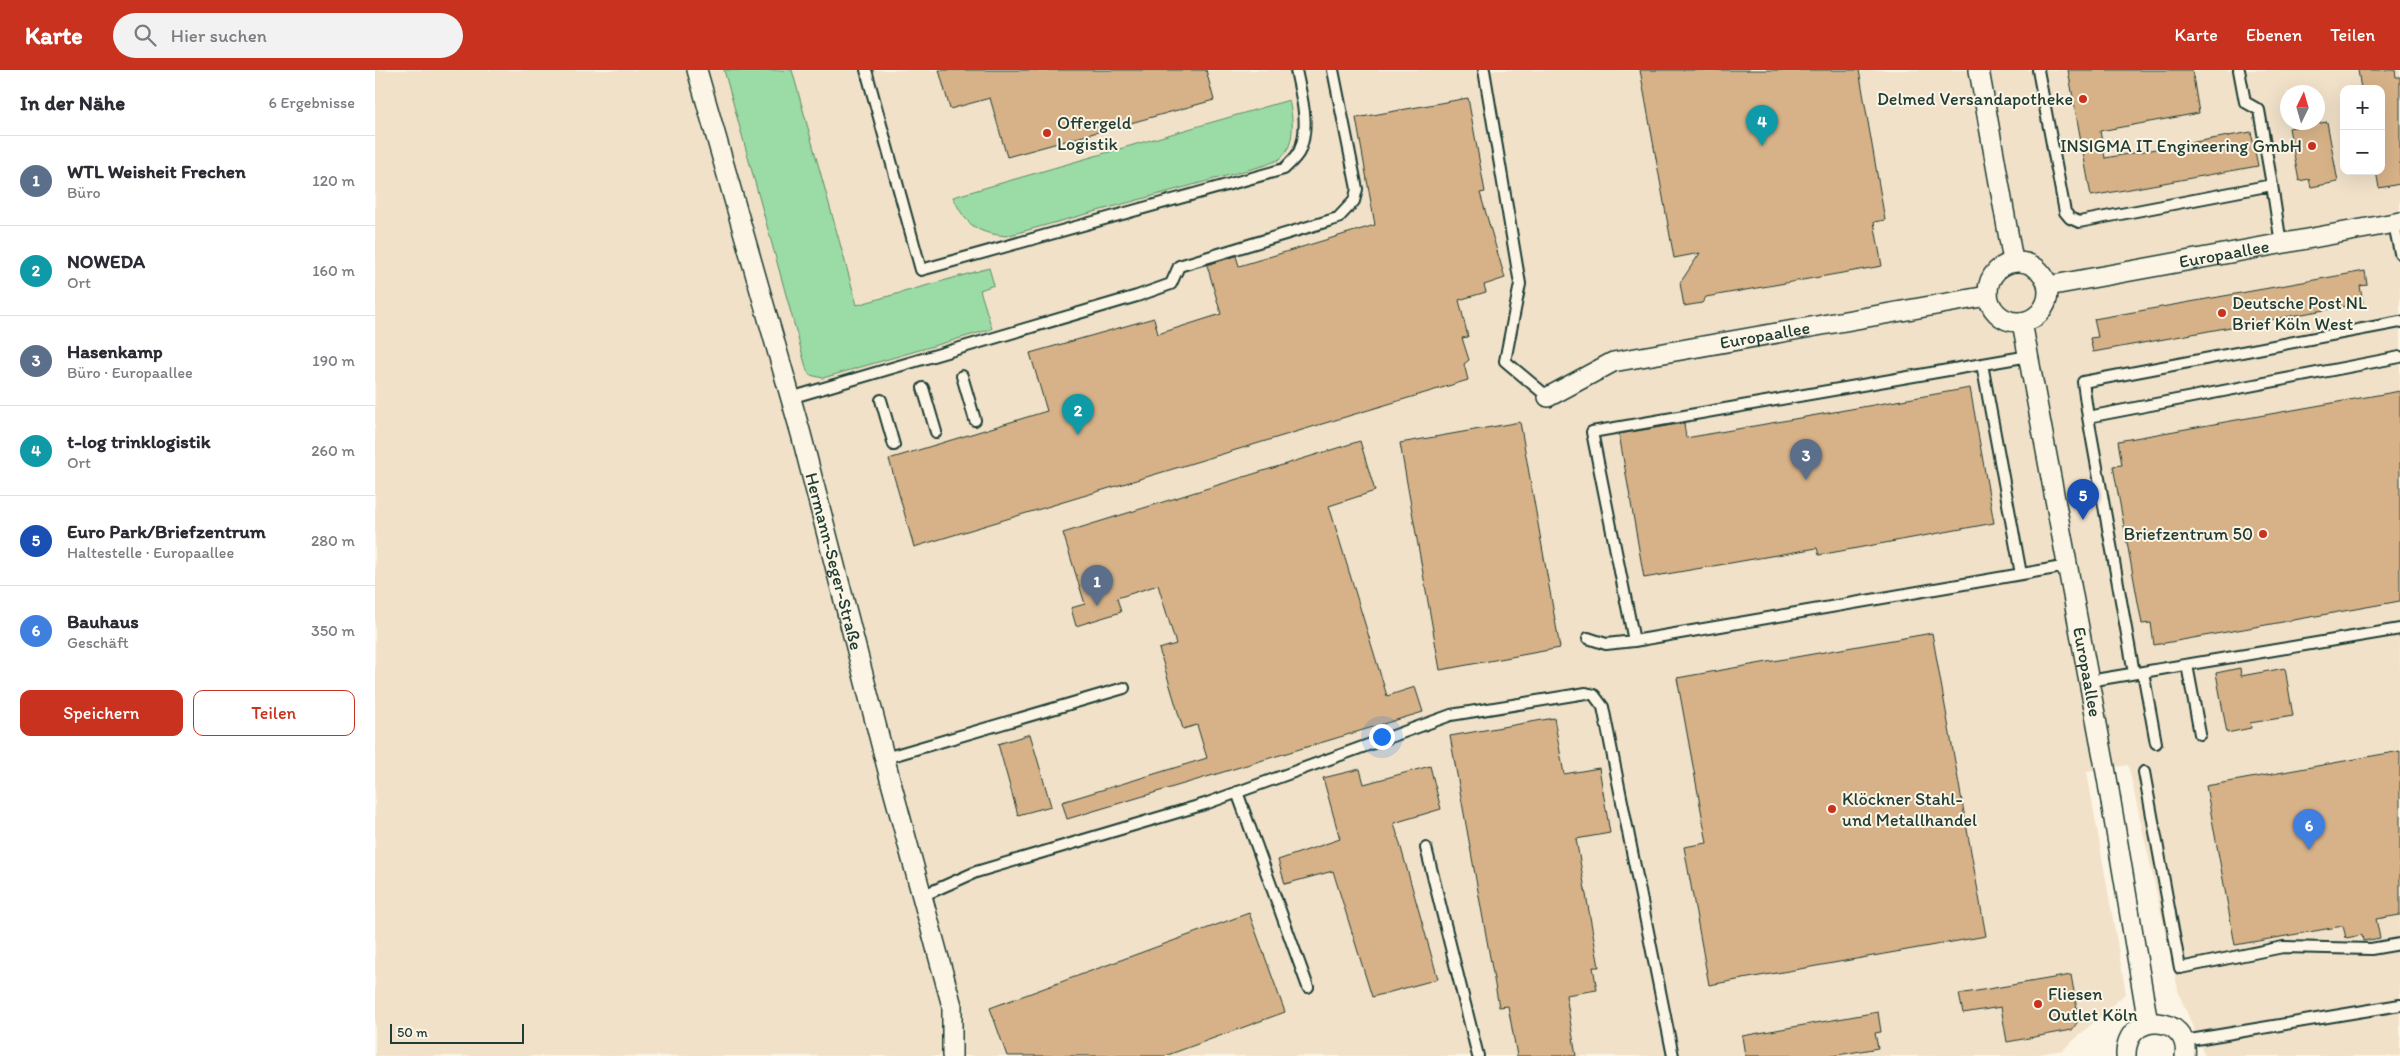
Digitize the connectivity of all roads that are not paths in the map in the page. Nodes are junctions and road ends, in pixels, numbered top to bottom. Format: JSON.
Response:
{"nodes":[{"id":1,"x":697,"y":70,"type":"edge"},
{"id":2,"x":866,"y":70,"type":"edge"},
{"id":3,"x":1296,"y":70,"type":"edge"},
{"id":4,"x":1333,"y":70,"type":"edge"},
{"id":5,"x":1484,"y":70,"type":"edge"},
{"id":6,"x":1979,"y":70,"type":"edge"},
{"id":7,"x":2038,"y":70,"type":"edge"},
{"id":8,"x":2239,"y":70,"type":"edge"},
{"id":9,"x":2272,"y":185,"type":"junction"},
{"id":10,"x":2397,"y":223,"type":"edge"},
{"id":11,"x":2281,"y":244,"type":"junction"},
{"id":12,"x":2400,"y":254,"type":"edge"},
{"id":13,"x":2013,"y":261,"type":"junction"},
{"id":14,"x":2048,"y":286,"type":"junction"},
{"id":15,"x":1987,"y":296,"type":"junction"},
{"id":16,"x":2023,"y":322,"type":"junction"},
{"id":17,"x":2400,"y":322,"type":"edge"},
{"id":18,"x":2029,"y":356,"type":"junction"},
{"id":19,"x":2400,"y":357,"type":"edge"},
{"id":20,"x":1982,"y":364,"type":"junction"},
{"id":21,"x":962,"y":376,"type":"dead end"},
{"id":22,"x":923,"y":388,"type":"dead end"},
{"id":23,"x":1548,"y":397,"type":"joint"},
{"id":24,"x":791,"y":398,"type":"junction"},
{"id":25,"x":881,"y":400,"type":"dead end"},
{"id":26,"x":2088,"y":417,"type":"junction"},
{"id":27,"x":975,"y":420,"type":"dead end"},
{"id":28,"x":936,"y":432,"type":"dead end"},
{"id":29,"x":894,"y":445,"type":"dead end"},
{"id":30,"x":2068,"y":566,"type":"junction"},
{"id":31,"x":2021,"y":574,"type":"junction"},
{"id":32,"x":2400,"y":629,"type":"edge"},
{"id":33,"x":1588,"y":638,"type":"dead end"},
{"id":34,"x":1634,"y":641,"type":"junction"},
{"id":35,"x":2187,"y":665,"type":"junction"},
{"id":36,"x":2139,"y":673,"type":"junction"},
{"id":37,"x":2089,"y":681,"type":"junction"},
{"id":38,"x":1124,"y":688,"type":"dead end"},
{"id":39,"x":2200,"y":734,"type":"dead end"},
{"id":40,"x":2156,"y":743,"type":"dead end"},
{"id":41,"x":885,"y":758,"type":"junction"},
{"id":42,"x":2144,"y":772,"type":"dead end"},
{"id":43,"x":1237,"y":792,"type":"junction"},
{"id":44,"x":1427,"y":848,"type":"dead end"},
{"id":45,"x":922,"y":896,"type":"junction"},
{"id":46,"x":2400,"y":944,"type":"edge"},
{"id":47,"x":1308,"y":987,"type":"dead end"},
{"id":48,"x":2400,"y":1005,"type":"edge"},
{"id":49,"x":2148,"y":1023,"type":"junction"},
{"id":50,"x":2185,"y":1049,"type":"edge"},
{"id":51,"x":952,"y":1056,"type":"edge"},
{"id":52,"x":1478,"y":1056,"type":"edge"},
{"id":53,"x":1673,"y":1056,"type":"edge"},
{"id":54,"x":2124,"y":1056,"type":"edge"}],
"edges":[{"from":1,"to":24,"type":"street","name":"Hermann-Seger-Straße"},
{"from":2,"to":3,"type":"lane"},
{"from":4,"to":24,"type":"lane"},
{"from":5,"to":23,"type":"lane"},
{"from":6,"to":13,"type":"street"},
{"from":7,"to":9,"type":"lane"},
{"from":8,"to":9,"type":"lane"},
{"from":9,"to":11,"type":"lane"},
{"from":10,"to":11,"type":"street","name":"Europaallee"},
{"from":10,"to":12,"type":"lane"},
{"from":11,"to":14,"type":"street","name":"Europaallee"},
{"from":13,"to":14,"type":"street"},
{"from":13,"to":15,"type":"street"},
{"from":14,"to":16,"type":"street"},
{"from":15,"to":16,"type":"street"},
{"from":15,"to":23,"type":"street","name":"Europaallee"},
{"from":16,"to":18,"type":"street","name":"Europaallee"},
{"from":17,"to":26,"type":"lane"},
{"from":18,"to":20,"type":"lane"},
{"from":18,"to":30,"type":"street","name":"Europaallee"},
{"from":19,"to":26,"type":"lane"},
{"from":20,"to":31,"type":"lane"},
{"from":20,"to":34,"type":"lane"},
{"from":21,"to":27,"type":"lane"},
{"from":22,"to":28,"type":"lane"},
{"from":24,"to":41,"type":"street","name":"Hermann-Seger-Straße"},
{"from":25,"to":29,"type":"lane"},
{"from":26,"to":36,"type":"lane"},
{"from":30,"to":31,"type":"lane"},
{"from":30,"to":37,"type":"street","name":"Europaallee"},
{"from":31,"to":34,"type":"lane"},
{"from":32,"to":35,"type":"lane"},
{"from":33,"to":34,"type":"lane"},
{"from":35,"to":36,"type":"lane"},
{"from":35,"to":39,"type":"lane"},
{"from":36,"to":37,"type":"lane"},
{"from":36,"to":40,"type":"lane"},
{"from":37,"to":49,"type":"street","name":"Europaallee"},
{"from":38,"to":41,"type":"lane"},
{"from":41,"to":45,"type":"street","name":"Hermann-Seger-Straße"},
{"from":42,"to":46,"type":"lane"},
{"from":43,"to":45,"type":"lane"},
{"from":43,"to":47,"type":"lane"},
{"from":43,"to":53,"type":"lane"},
{"from":44,"to":52,"type":"lane"},
{"from":45,"to":51,"type":"street","name":"Hermann-Seger-Straße"},
{"from":48,"to":50,"type":"lane"},
{"from":49,"to":50,"type":"street"},
{"from":49,"to":54,"type":"street"}]}
